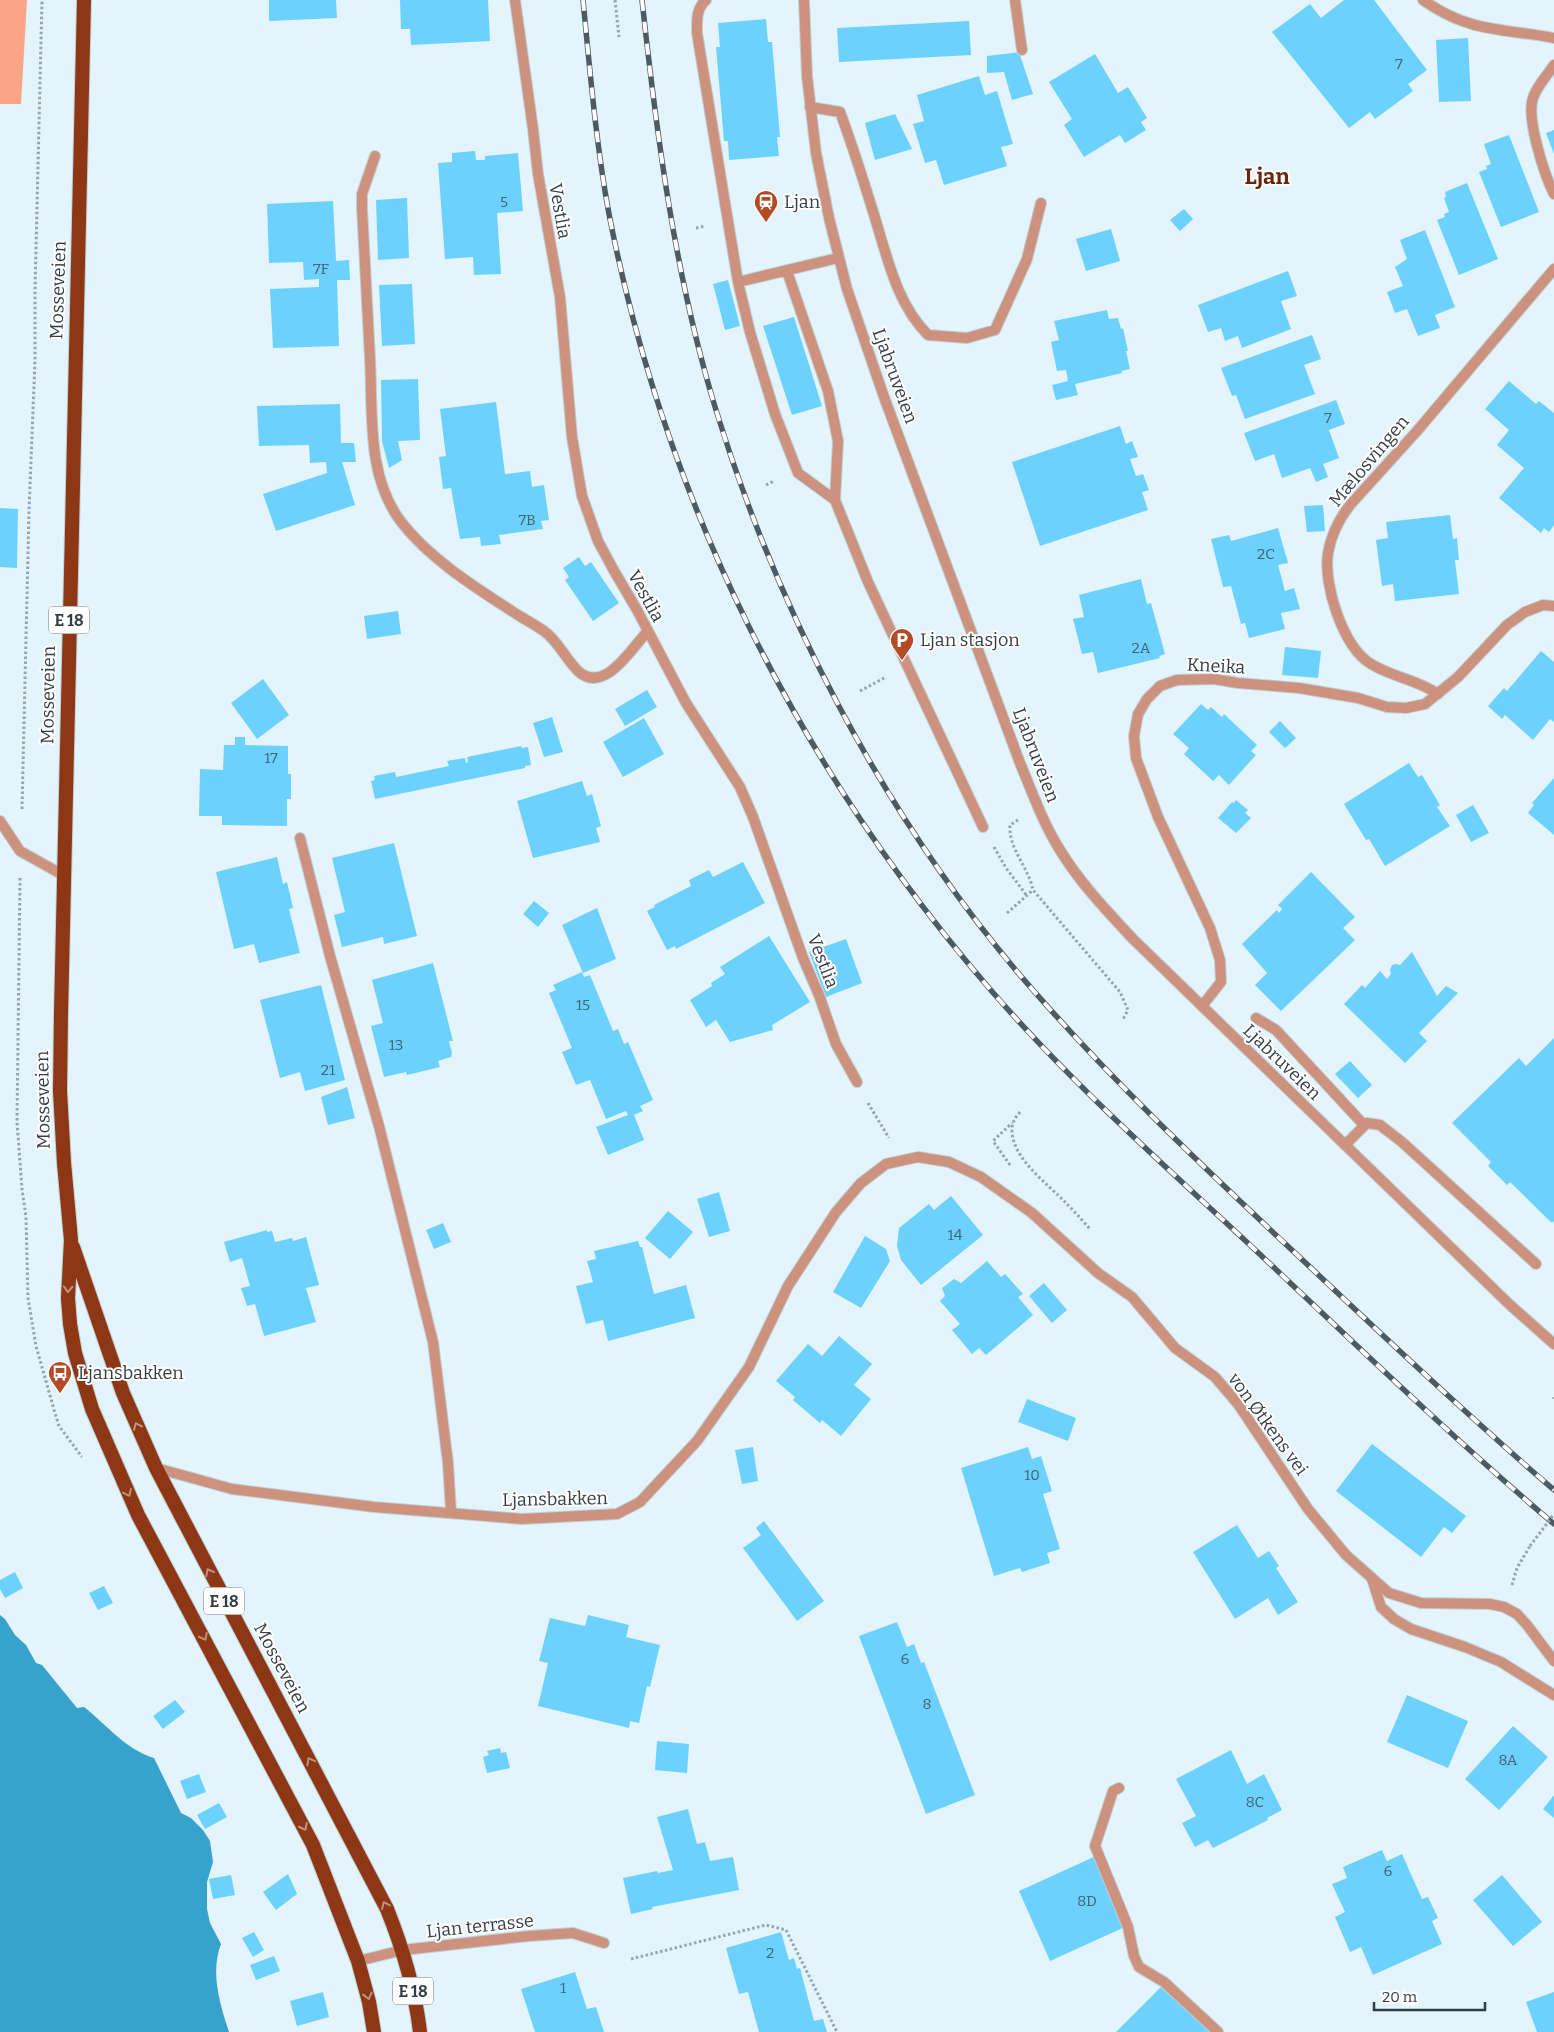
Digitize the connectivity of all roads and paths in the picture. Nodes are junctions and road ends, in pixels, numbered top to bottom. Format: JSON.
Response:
{"nodes":[{"id":1,"x":42,"y":0,"type":"edge"},
{"id":2,"x":84,"y":0,"type":"edge"},
{"id":3,"x":515,"y":0,"type":"edge"},
{"id":4,"x":614,"y":0,"type":"edge"},
{"id":5,"x":706,"y":0,"type":"edge"},
{"id":6,"x":804,"y":0,"type":"edge"},
{"id":7,"x":1015,"y":0,"type":"edge"},
{"id":8,"x":1423,"y":0,"type":"edge"},
{"id":9,"x":619,"y":37,"type":"dead end"},
{"id":10,"x":1554,"y":38,"type":"edge"},
{"id":11,"x":1022,"y":50,"type":"dead end"},
{"id":12,"x":1554,"y":65,"type":"edge"},
{"id":13,"x":810,"y":107,"type":"junction"},
{"id":14,"x":374,"y":156,"type":"dead end"},
{"id":15,"x":1554,"y":194,"type":"edge"},
{"id":16,"x":1041,"y":203,"type":"dead end"},
{"id":17,"x":704,"y":226,"type":"dead end"},
{"id":18,"x":696,"y":228,"type":"dead end"},
{"id":19,"x":838,"y":258,"type":"junction"},
{"id":20,"x":1554,"y":269,"type":"edge"},
{"id":21,"x":787,"y":271,"type":"junction"},
{"id":22,"x":738,"y":282,"type":"junction"},
{"id":23,"x":774,"y":482,"type":"dead end"},
{"id":24,"x":766,"y":485,"type":"dead end"},
{"id":25,"x":835,"y":500,"type":"junction"},
{"id":26,"x":1554,"y":606,"type":"edge"},
{"id":27,"x":647,"y":632,"type":"junction"},
{"id":28,"x":869,"y":686,"type":"dead end"},
{"id":29,"x":860,"y":691,"type":"dead end"},
{"id":30,"x":1438,"y":694,"type":"junction"},
{"id":31,"x":1018,"y":820,"type":"dead end"},
{"id":32,"x":0,"y":821,"type":"edge"},
{"id":33,"x":983,"y":827,"type":"joint"},
{"id":34,"x":300,"y":838,"type":"dead end"},
{"id":35,"x":20,"y":851,"type":"junction"},
{"id":36,"x":63,"y":875,"type":"junction"},
{"id":37,"x":1033,"y":890,"type":"junction"},
{"id":38,"x":1027,"y":896,"type":"junction"},
{"id":39,"x":1007,"y":913,"type":"dead end"},
{"id":40,"x":1202,"y":1006,"type":"junction"},
{"id":41,"x":1256,"y":1018,"type":"dead end"},
{"id":42,"x":1123,"y":1019,"type":"dead end"},
{"id":43,"x":857,"y":1082,"type":"joint"},
{"id":44,"x":1020,"y":1112,"type":"dead end"},
{"id":45,"x":1012,"y":1124,"type":"junction"},
{"id":46,"x":1364,"y":1125,"type":"junction"},
{"id":47,"x":1345,"y":1145,"type":"junction"},
{"id":48,"x":901,"y":1160,"type":"junction"},
{"id":49,"x":1008,"y":1163,"type":"dead end"},
{"id":50,"x":1093,"y":1233,"type":"dead end"},
{"id":51,"x":71,"y":1240,"type":"junction"},
{"id":52,"x":1536,"y":1264,"type":"dead end"},
{"id":53,"x":31,"y":1318,"type":"dead end"},
{"id":54,"x":1554,"y":1344,"type":"edge"},
{"id":55,"x":156,"y":1468,"type":"junction"},
{"id":56,"x":451,"y":1512,"type":"junction"},
{"id":57,"x":1554,"y":1514,"type":"edge"},
{"id":58,"x":1372,"y":1579,"type":"junction"},
{"id":59,"x":1504,"y":1607,"type":"junction"},
{"id":60,"x":1554,"y":1661,"type":"edge"},
{"id":61,"x":1554,"y":1695,"type":"edge"},
{"id":62,"x":1120,"y":1788,"type":"dead end"},
{"id":63,"x":604,"y":1944,"type":"dead end"},
{"id":64,"x":403,"y":1950,"type":"junction"},
{"id":65,"x":631,"y":1959,"type":"dead end"},
{"id":66,"x":358,"y":1961,"type":"junction"},
{"id":67,"x":374,"y":2032,"type":"edge"},
{"id":68,"x":420,"y":2032,"type":"edge"},
{"id":69,"x":837,"y":2032,"type":"edge"},
{"id":70,"x":1218,"y":2032,"type":"edge"}],
"edges":[{"from":1,"to":35,"type":"path"},
{"from":2,"to":36,"type":"highway","name":"Mosseveien","number":"E 18"},
{"from":3,"to":27,"type":"street","name":"Vestlia"},
{"from":4,"to":9,"type":"path"},
{"from":5,"to":22,"type":"street"},
{"from":6,"to":13,"type":"street","name":"Ljabruveien"},
{"from":7,"to":11,"type":"street"},
{"from":8,"to":10,"type":"street"},
{"from":12,"to":15,"type":"street"},
{"from":13,"to":16,"type":"street"},
{"from":13,"to":19,"type":"street","name":"Ljabruveien"},
{"from":14,"to":27,"type":"street"},
{"from":17,"to":18,"type":"path"},
{"from":19,"to":21,"type":"street"},
{"from":19,"to":40,"type":"street","name":"Ljabruveien"},
{"from":20,"to":30,"type":"street","name":"Mælosvingen"},
{"from":21,"to":22,"type":"street"},
{"from":21,"to":25,"type":"street"},
{"from":22,"to":25,"type":"street"},
{"from":23,"to":24,"type":"path"},
{"from":25,"to":33,"type":"street"},
{"from":26,"to":30,"type":"street","name":"Kneika"},
{"from":27,"to":43,"type":"street","name":"Vestlia"},
{"from":28,"to":29,"type":"path"},
{"from":30,"to":40,"type":"street","name":"Kneika"},
{"from":31,"to":37,"type":"path"},
{"from":32,"to":35,"type":"street"},
{"from":33,"to":38,"type":"path"},
{"from":34,"to":56,"type":"street"},
{"from":35,"to":36,"type":"street"},
{"from":35,"to":53,"type":"path"},
{"from":36,"to":51,"type":"highway","name":"Mosseveien","number":"E 18"},
{"from":37,"to":38,"type":"path"},
{"from":37,"to":42,"type":"path"},
{"from":38,"to":39,"type":"path"},
{"from":40,"to":47,"type":"street","name":"Ljabruveien"},
{"from":41,"to":46,"type":"street"},
{"from":43,"to":48,"type":"path"},
{"from":44,"to":45,"type":"path"},
{"from":45,"to":49,"type":"path"},
{"from":45,"to":50,"type":"path"},
{"from":46,"to":47,"type":"street"},
{"from":46,"to":52,"type":"street"},
{"from":47,"to":54,"type":"street","name":"Ljabruveien"},
{"from":48,"to":56,"type":"street","name":"Ljansbakken"},
{"from":48,"to":58,"type":"street","name":"von Øtkens vei"},
{"from":55,"to":51,"type":"highway","name":"Mosseveien","number":"E 18","one_way":true},
{"from":51,"to":66,"type":"highway","name":"Mosseveien","number":"E 18","one_way":true},
{"from":55,"to":56,"type":"street","name":"Ljansbakken"},
{"from":64,"to":55,"type":"highway","name":"Mosseveien","number":"E 18","one_way":true},
{"from":57,"to":59,"type":"path","bridge":true},
{"from":58,"to":59,"type":"street","name":"von Øtkens vei"},
{"from":58,"to":61,"type":"street"},
{"from":59,"to":60,"type":"street","name":"von Øtkens vei"},
{"from":62,"to":70,"type":"street"},
{"from":63,"to":64,"type":"street","name":"Ljan terrasse"},
{"from":64,"to":66,"type":"street","name":"Ljan terrasse"},
{"from":64,"to":68,"type":"highway","name":"Mosseveien","number":"E 18"},
{"from":65,"to":69,"type":"path"},
{"from":66,"to":67,"type":"highway","name":"Mosseveien","number":"E 18","one_way":true}]}
